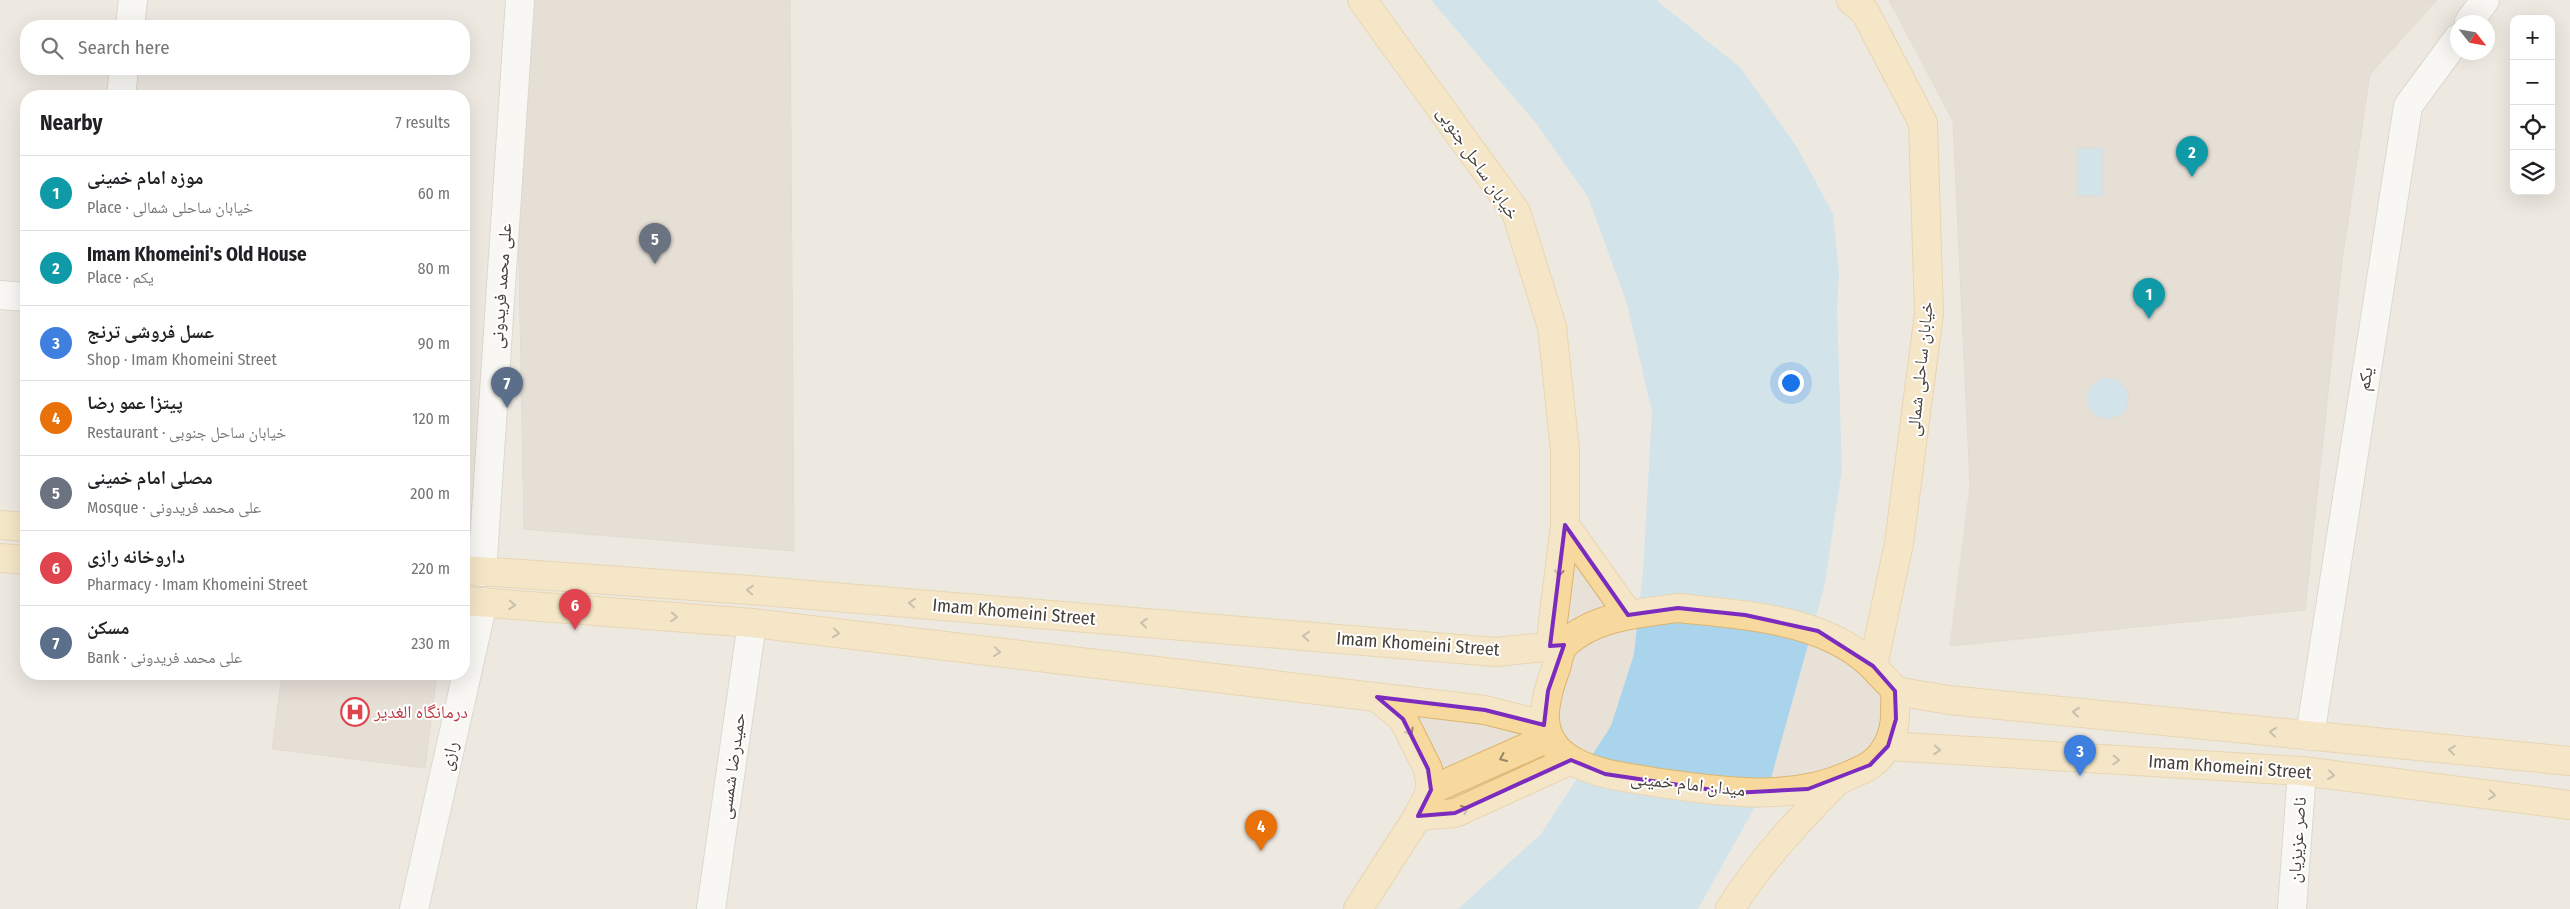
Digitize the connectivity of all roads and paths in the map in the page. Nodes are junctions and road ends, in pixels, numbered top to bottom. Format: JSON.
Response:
{"nodes":[{"id":1,"x":133,"y":0,"type":"edge"},
{"id":2,"x":520,"y":0,"type":"edge"},
{"id":3,"x":1362,"y":0,"type":"edge"},
{"id":4,"x":1851,"y":0,"type":"edge"},
{"id":5,"x":2485,"y":0,"type":"edge"},
{"id":6,"x":2474,"y":15,"type":"edge"},
{"id":7,"x":131,"y":20,"type":"edge"},
{"id":8,"x":2450,"y":49,"type":"edge"},
{"id":9,"x":123,"y":75,"type":"edge"},
{"id":10,"x":122,"y":90,"type":"edge"},
{"id":11,"x":0,"y":295,"type":"edge"},
{"id":12,"x":20,"y":297,"type":"edge"},
{"id":13,"x":0,"y":525,"type":"edge"},
{"id":14,"x":1565,"y":525,"type":"junction"},
{"id":15,"x":20,"y":527,"type":"edge"},
{"id":16,"x":0,"y":558,"type":"edge"},
{"id":17,"x":20,"y":560,"type":"edge"},
{"id":18,"x":473,"y":571,"type":"edge"},
{"id":19,"x":473,"y":602,"type":"edge"},
{"id":20,"x":1631,"y":615,"type":"junction"},
{"id":21,"x":470,"y":618,"type":"edge"},
{"id":22,"x":752,"y":623,"type":"junction"},
{"id":23,"x":1557,"y":646,"type":"junction"},
{"id":24,"x":1873,"y":666,"type":"junction"},
{"id":25,"x":458,"y":680,"type":"edge"},
{"id":26,"x":1895,"y":691,"type":"junction"},
{"id":27,"x":1377,"y":697,"type":"junction"},
{"id":28,"x":1546,"y":732,"type":"junction"},
{"id":29,"x":2310,"y":736,"type":"junction"},
{"id":30,"x":1888,"y":746,"type":"junction"},
{"id":31,"x":2570,"y":761,"type":"edge"},
{"id":32,"x":1576,"y":763,"type":"junction"},
{"id":33,"x":2302,"y":771,"type":"junction"},
{"id":34,"x":1839,"y":780,"type":"junction"},
{"id":35,"x":1431,"y":790,"type":"junction"},
{"id":36,"x":2570,"y":805,"type":"edge"},
{"id":37,"x":1418,"y":816,"type":"junction"},
{"id":38,"x":414,"y":909,"type":"edge"},
{"id":39,"x":711,"y":909,"type":"edge"},
{"id":40,"x":1358,"y":909,"type":"edge"},
{"id":41,"x":1730,"y":909,"type":"edge"},
{"id":42,"x":2292,"y":909,"type":"edge"}],
"edges":[{"from":1,"to":7,"type":"street"},
{"from":2,"to":18,"type":"street","name":"علی محمد فریدونی"},
{"from":3,"to":14,"type":"main road","name":"خیابان ساحل جنوبی"},
{"from":4,"to":24,"type":"main road","name":"خیابان ساحلی شمالی"},
{"from":5,"to":6,"type":"street"},
{"from":8,"to":29,"type":"street","name":"یکم"},
{"from":9,"to":10,"type":"street"},
{"from":11,"to":12,"type":"street"},
{"from":13,"to":15,"type":"main road"},
{"from":14,"to":20,"type":"main road"},
{"from":14,"to":23,"type":"main road","name":"خیابان ساحل جنوبی","one_way":true},
{"from":16,"to":17,"type":"main road"},
{"from":23,"to":18,"type":"main road","name":"Imam Khomeini Street","one_way":true},
{"from":19,"to":21,"type":"street","name":"رازی"},
{"from":19,"to":22,"type":"main road","one_way":true},
{"from":20,"to":23,"type":"main road"},
{"from":20,"to":24,"type":"main road"},
{"from":22,"to":27,"type":"main road","one_way":true},
{"from":22,"to":39,"type":"street","name":"حمیدرضا شمسی"},
{"from":23,"to":28,"type":"main road"},
{"from":24,"to":26,"type":"main road"},
{"from":25,"to":38,"type":"street","name":"رازی"},
{"from":29,"to":26,"type":"main road","name":"Imam Khomeini Street","one_way":true},
{"from":26,"to":30,"type":"main road","name":"میدان امام خمینی"},
{"from":27,"to":28,"type":"main road"},
{"from":27,"to":35,"type":"main road","one_way":true},
{"from":28,"to":32,"type":"main road","name":"میدان امام خمینی"},
{"from":28,"to":35,"type":"main road","one_way":true},
{"from":31,"to":29,"type":"main road","name":"Imam Khomeini Street","one_way":true},
{"from":30,"to":33,"type":"main road","name":"Imam Khomeini Street","one_way":true},
{"from":30,"to":34,"type":"main road","name":"میدان امام خمینی"},
{"from":32,"to":34,"type":"main road","name":"میدان امام خمینی"},
{"from":37,"to":32,"type":"main road","one_way":true},
{"from":33,"to":36,"type":"main road","name":"Imam Khomeini Street","one_way":true},
{"from":33,"to":42,"type":"street","name":"ناصر عزیزیان"},
{"from":34,"to":41,"type":"main road"},
{"from":35,"to":37,"type":"main road"},
{"from":37,"to":40,"type":"main road"}]}
